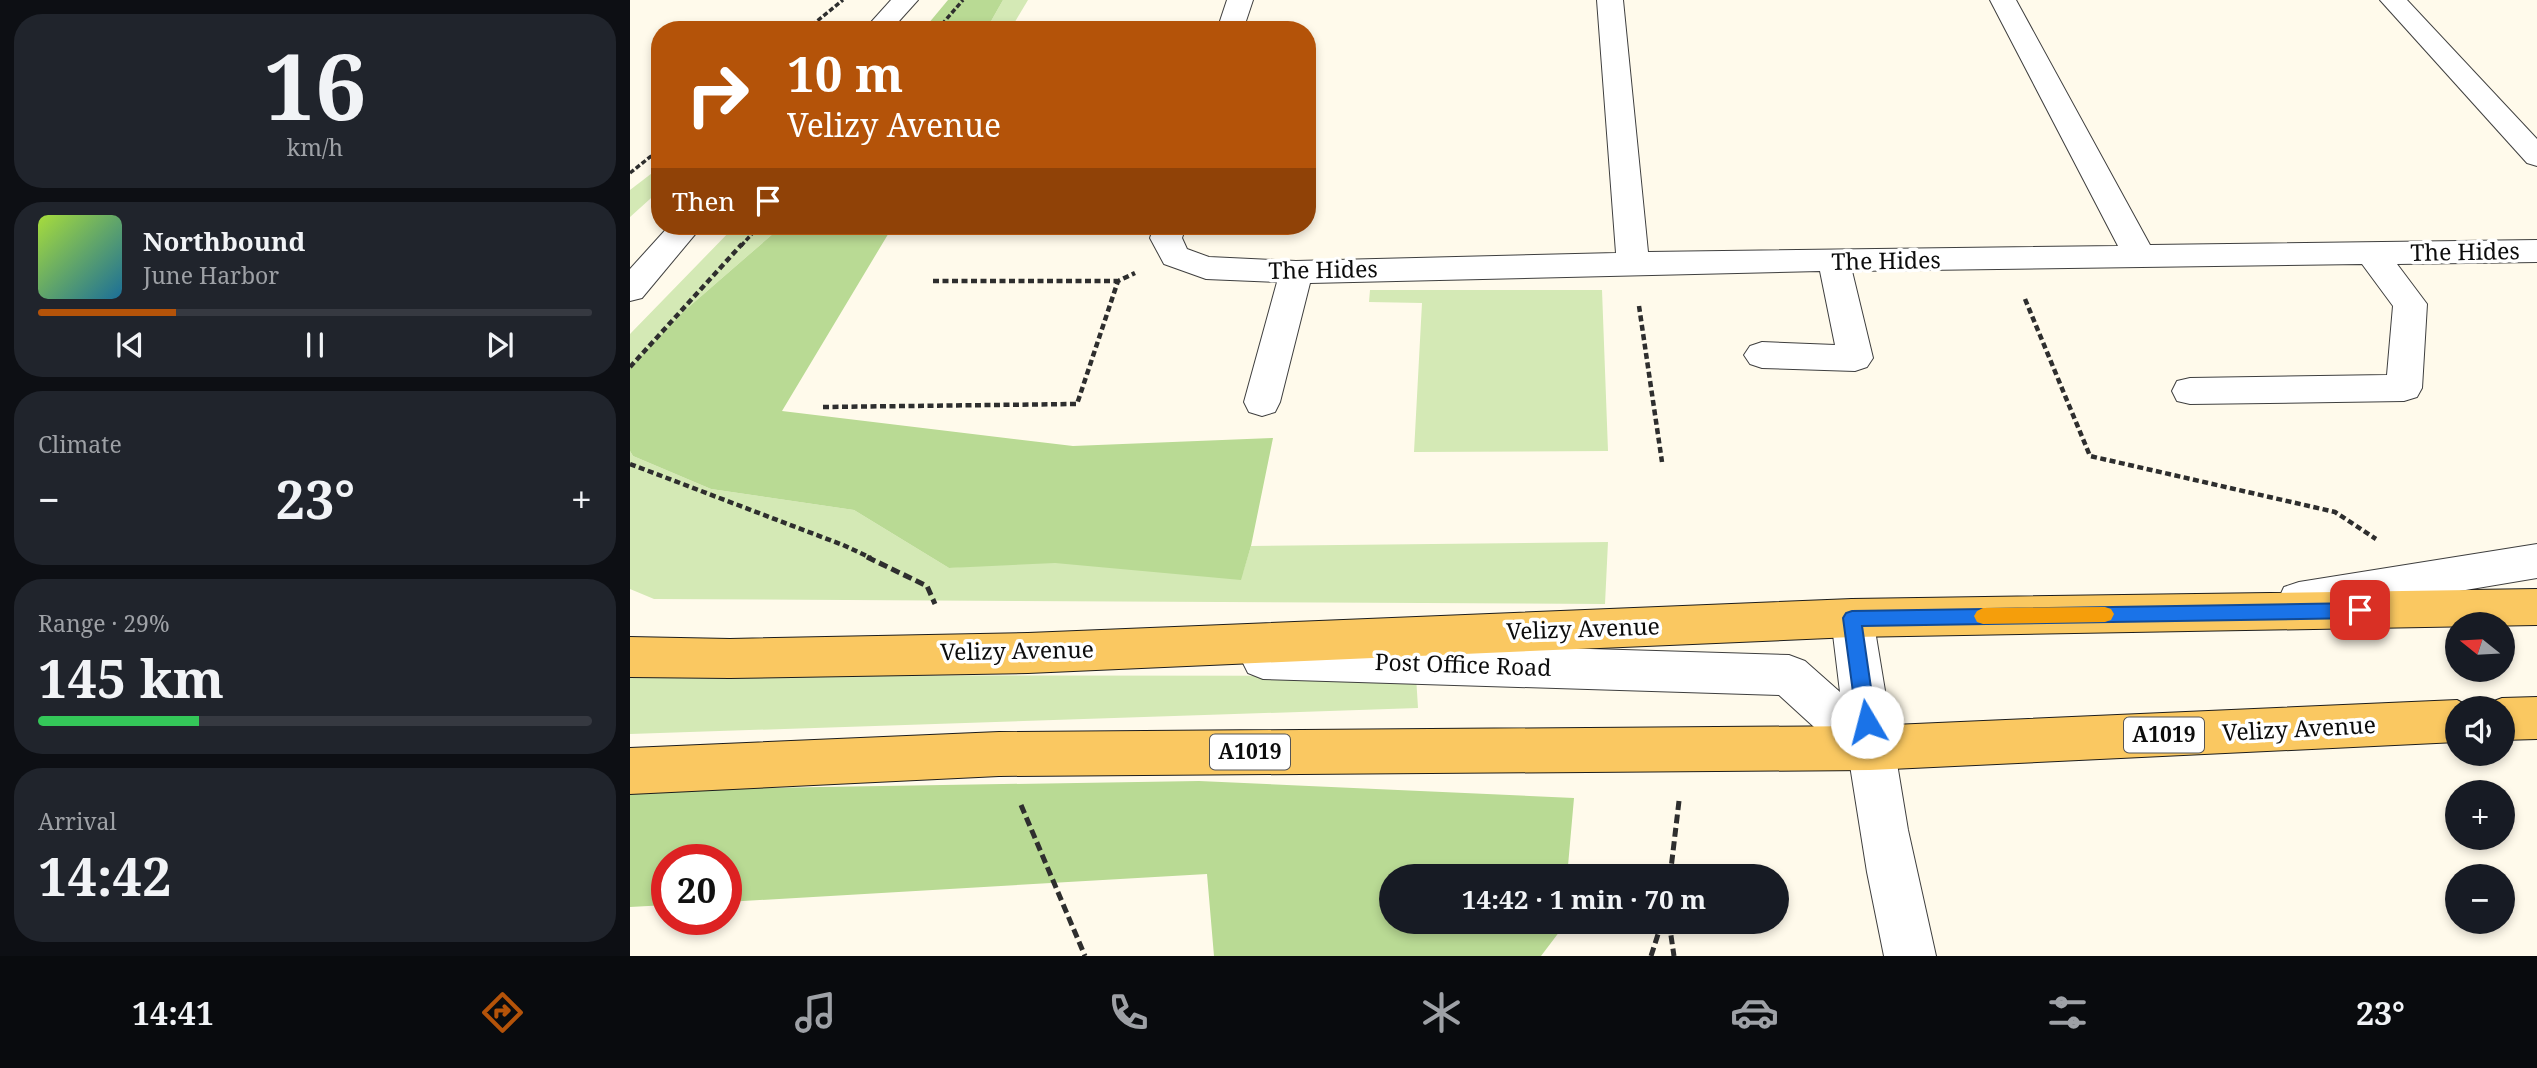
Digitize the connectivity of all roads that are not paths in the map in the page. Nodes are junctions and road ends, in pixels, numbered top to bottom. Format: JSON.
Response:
{"nodes":[{"id":1,"x":905,"y":0,"type":"edge"},
{"id":2,"x":1240,"y":0,"type":"edge"},
{"id":3,"x":1610,"y":0,"type":"edge"},
{"id":4,"x":2003,"y":0,"type":"edge"},
{"id":5,"x":2393,"y":0,"type":"edge"},
{"id":6,"x":885,"y":21,"type":"edge"},
{"id":7,"x":1233,"y":21,"type":"edge"},
{"id":8,"x":2537,"y":158,"type":"edge"},
{"id":9,"x":672,"y":235,"type":"edge"},
{"id":10,"x":676,"y":235,"type":"edge"},
{"id":11,"x":1172,"y":241,"type":"edge"},
{"id":12,"x":2537,"y":251,"type":"edge"},
{"id":13,"x":2371,"y":253,"type":"junction"},
{"id":14,"x":2140,"y":257,"type":"junction"},
{"id":15,"x":1834,"y":261,"type":"junction"},
{"id":16,"x":1633,"y":263,"type":"junction"},
{"id":17,"x":630,"y":267,"type":"edge"},
{"id":18,"x":1296,"y":272,"type":"junction"},
{"id":19,"x":630,"y":290,"type":"edge"},
{"id":20,"x":1762,"y":355,"type":"dead end"},
{"id":21,"x":2190,"y":391,"type":"dead end"},
{"id":22,"x":1262,"y":402,"type":"dead end"},
{"id":23,"x":2537,"y":561,"type":"edge"},
{"id":24,"x":2537,"y":607,"type":"edge"},
{"id":25,"x":2224,"y":612,"type":"junction"},
{"id":26,"x":1852,"y":618,"type":"junction"},
{"id":27,"x":1028,"y":653,"type":"junction"},
{"id":28,"x":630,"y":657,"type":"edge"},
{"id":29,"x":2537,"y":718,"type":"edge"},
{"id":30,"x":2515,"y":719,"type":"edge"},
{"id":31,"x":2445,"y":722,"type":"edge"},
{"id":32,"x":1870,"y":748,"type":"junction"},
{"id":33,"x":630,"y":771,"type":"edge"},
{"id":34,"x":1910,"y":956,"type":"edge"}],
"edges":[{"from":1,"to":6,"type":"street"},
{"from":2,"to":7,"type":"street"},
{"from":3,"to":16,"type":"street"},
{"from":4,"to":14,"type":"street"},
{"from":5,"to":8,"type":"street"},
{"from":9,"to":17,"type":"street"},
{"from":10,"to":19,"type":"street"},
{"from":11,"to":18,"type":"street","name":"The Hides"},
{"from":12,"to":13,"type":"street","name":"The Hides"},
{"from":13,"to":14,"type":"street","name":"The Hides"},
{"from":13,"to":21,"type":"street"},
{"from":14,"to":15,"type":"street","name":"The Hides"},
{"from":15,"to":16,"type":"street","name":"The Hides"},
{"from":15,"to":20,"type":"street"},
{"from":16,"to":18,"type":"street","name":"The Hides"},
{"from":18,"to":22,"type":"street"},
{"from":23,"to":25,"type":"street"},
{"from":24,"to":25,"type":"main road","name":"Velizy Avenue"},
{"from":25,"to":26,"type":"main road","name":"Velizy Avenue"},
{"from":26,"to":27,"type":"main road","name":"Velizy Avenue"},
{"from":26,"to":32,"type":"street"},
{"from":27,"to":28,"type":"main road","name":"Velizy Avenue"},
{"from":27,"to":32,"type":"street","name":"Post Office Road"},
{"from":29,"to":30,"type":"main road"},
{"from":31,"to":32,"type":"main road","name":"Velizy Avenue","number":"A1019"},
{"from":32,"to":33,"type":"main road","name":"Velizy Avenue","number":"A1019"},
{"from":32,"to":34,"type":"street"}]}
